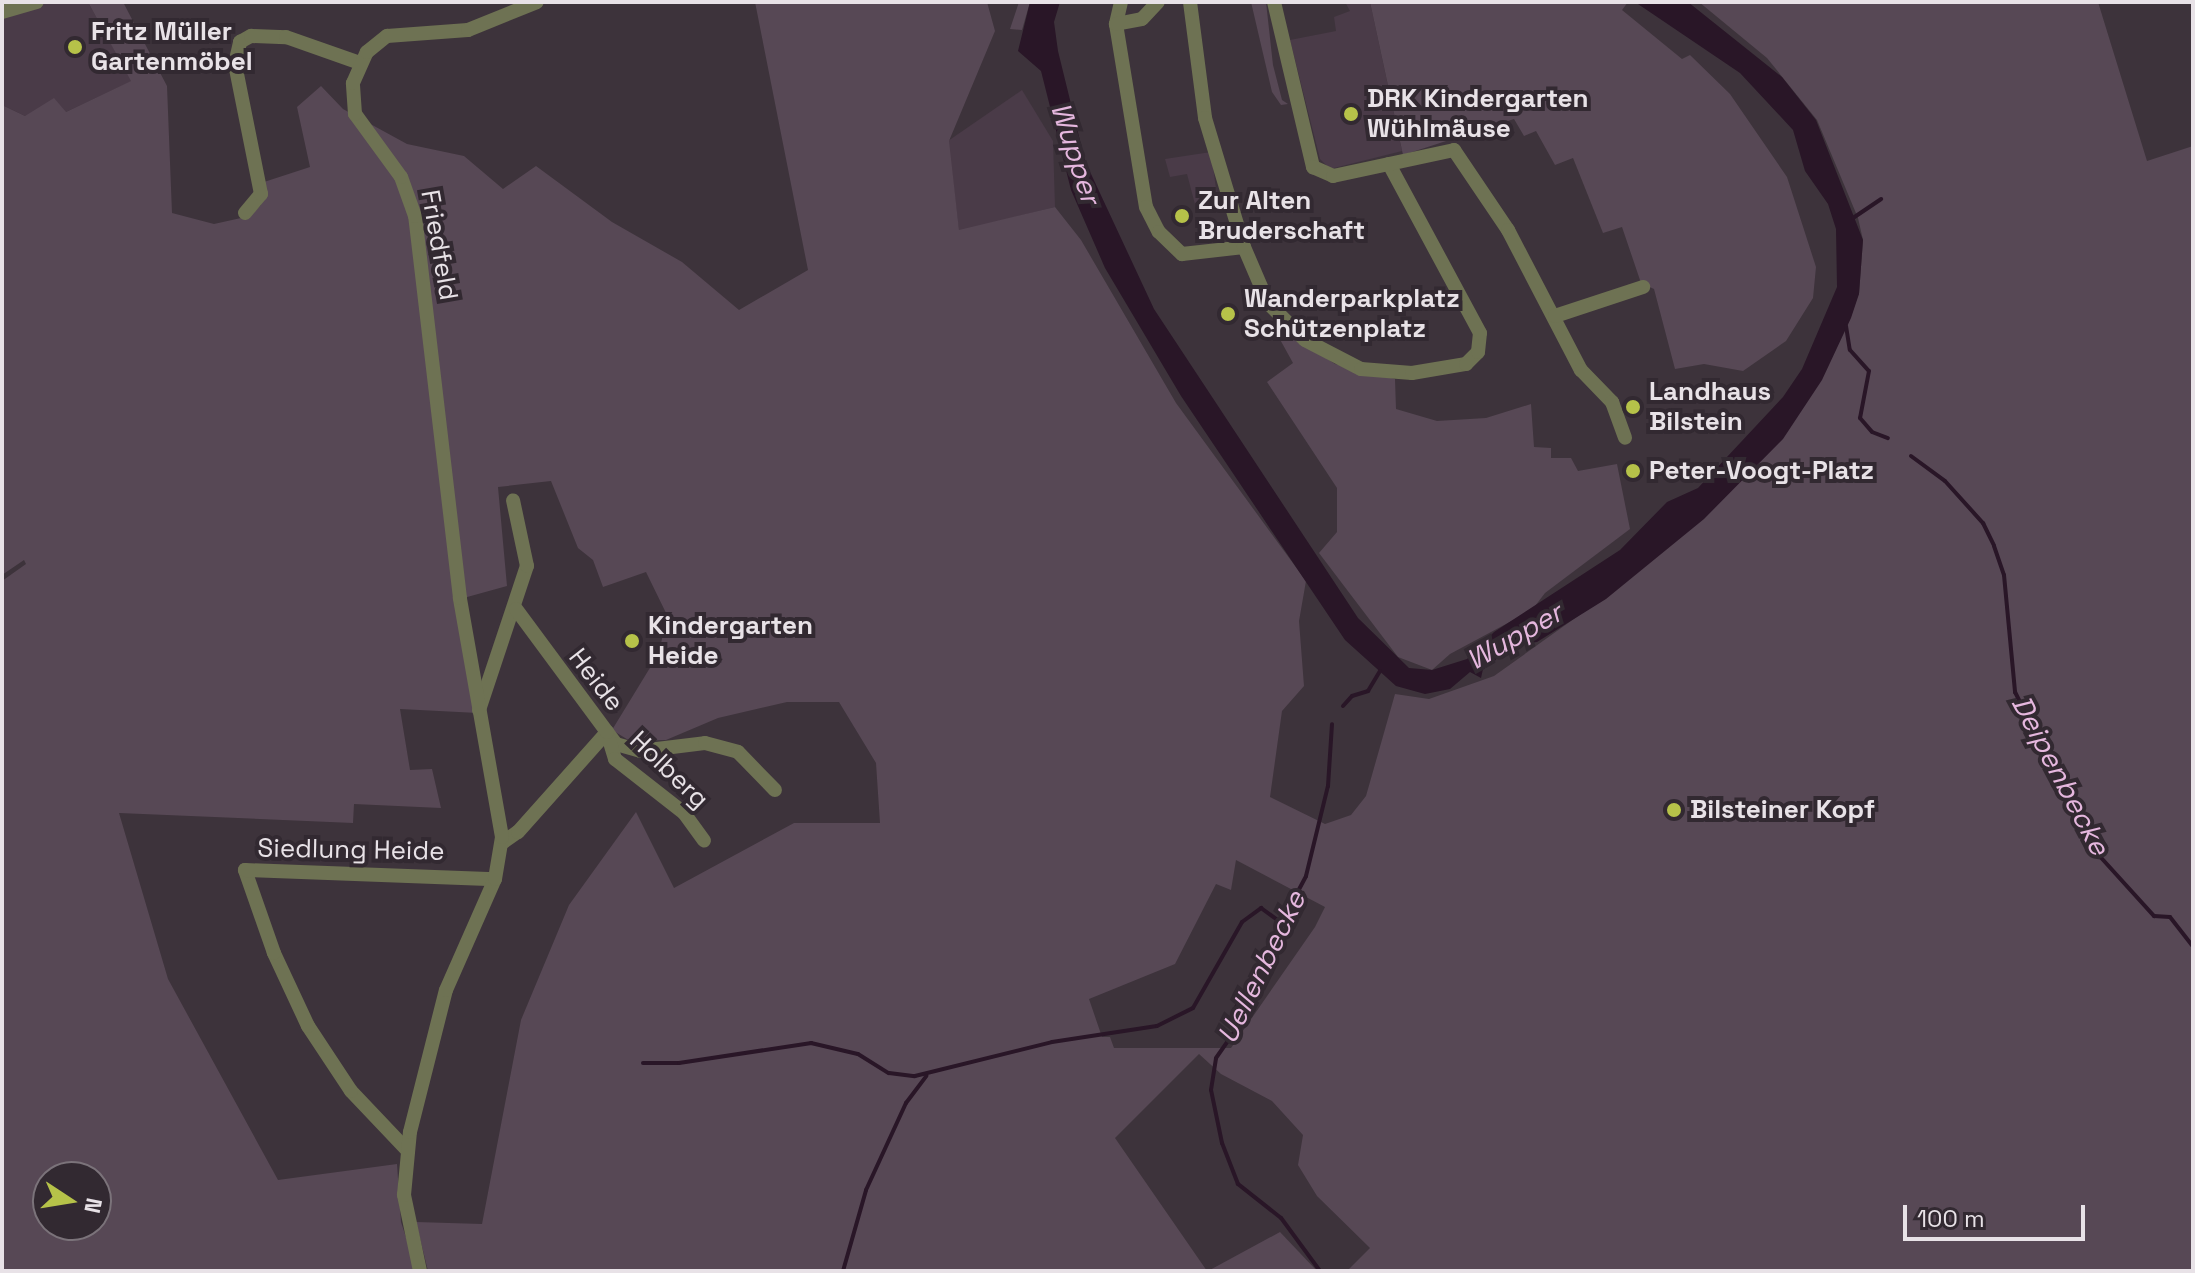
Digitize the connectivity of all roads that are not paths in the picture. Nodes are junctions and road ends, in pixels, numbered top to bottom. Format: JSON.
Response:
{"nodes":[{"id":1,"x":37,"y":2,"type":"edge"},
{"id":2,"x":537,"y":2,"type":"edge"},
{"id":3,"x":1121,"y":2,"type":"edge"},
{"id":4,"x":1158,"y":2,"type":"edge"},
{"id":5,"x":1190,"y":2,"type":"edge"},
{"id":6,"x":1274,"y":2,"type":"edge"},
{"id":7,"x":2,"y":12,"type":"edge"},
{"id":8,"x":1116,"y":24,"type":"junction"},
{"id":9,"x":360,"y":63,"type":"junction"},
{"id":10,"x":1389,"y":164,"type":"junction"},
{"id":11,"x":245,"y":213,"type":"dead end"},
{"id":12,"x":1244,"y":247,"type":"junction"},
{"id":13,"x":1643,"y":287,"type":"dead end"},
{"id":14,"x":1555,"y":316,"type":"junction"},
{"id":15,"x":1625,"y":438,"type":"dead end"},
{"id":16,"x":513,"y":500,"type":"dead end"},
{"id":17,"x":516,"y":609,"type":"junction"},
{"id":18,"x":478,"y":713,"type":"junction"},
{"id":19,"x":607,"y":732,"type":"junction"},
{"id":20,"x":775,"y":790,"type":"dead end"},
{"id":21,"x":704,"y":841,"type":"dead end"},
{"id":22,"x":502,"y":843,"type":"junction"},
{"id":23,"x":495,"y":879,"type":"junction"},
{"id":24,"x":407,"y":1150,"type":"junction"},
{"id":25,"x":420,"y":1271,"type":"edge"}],
"edges":[{"from":1,"to":7,"type":"street"},
{"from":2,"to":9,"type":"street"},
{"from":3,"to":8,"type":"street"},
{"from":4,"to":8,"type":"street"},
{"from":5,"to":12,"type":"street"},
{"from":6,"to":10,"type":"street"},
{"from":8,"to":12,"type":"street"},
{"from":9,"to":11,"type":"street"},
{"from":9,"to":18,"type":"street","name":"Friedfeld"},
{"from":10,"to":12,"type":"street"},
{"from":10,"to":14,"type":"street"},
{"from":13,"to":14,"type":"street"},
{"from":14,"to":15,"type":"street"},
{"from":16,"to":17,"type":"street"},
{"from":17,"to":18,"type":"street"},
{"from":17,"to":19,"type":"street","name":"Heide"},
{"from":18,"to":22,"type":"street"},
{"from":19,"to":20,"type":"street","name":"Holberg"},
{"from":19,"to":21,"type":"street","name":"Holberg"},
{"from":19,"to":22,"type":"street","name":"Heide"},
{"from":22,"to":23,"type":"street"},
{"from":23,"to":24,"type":"street"},
{"from":23,"to":24,"type":"street","name":"Siedlung Heide"},
{"from":24,"to":25,"type":"street"}]}
